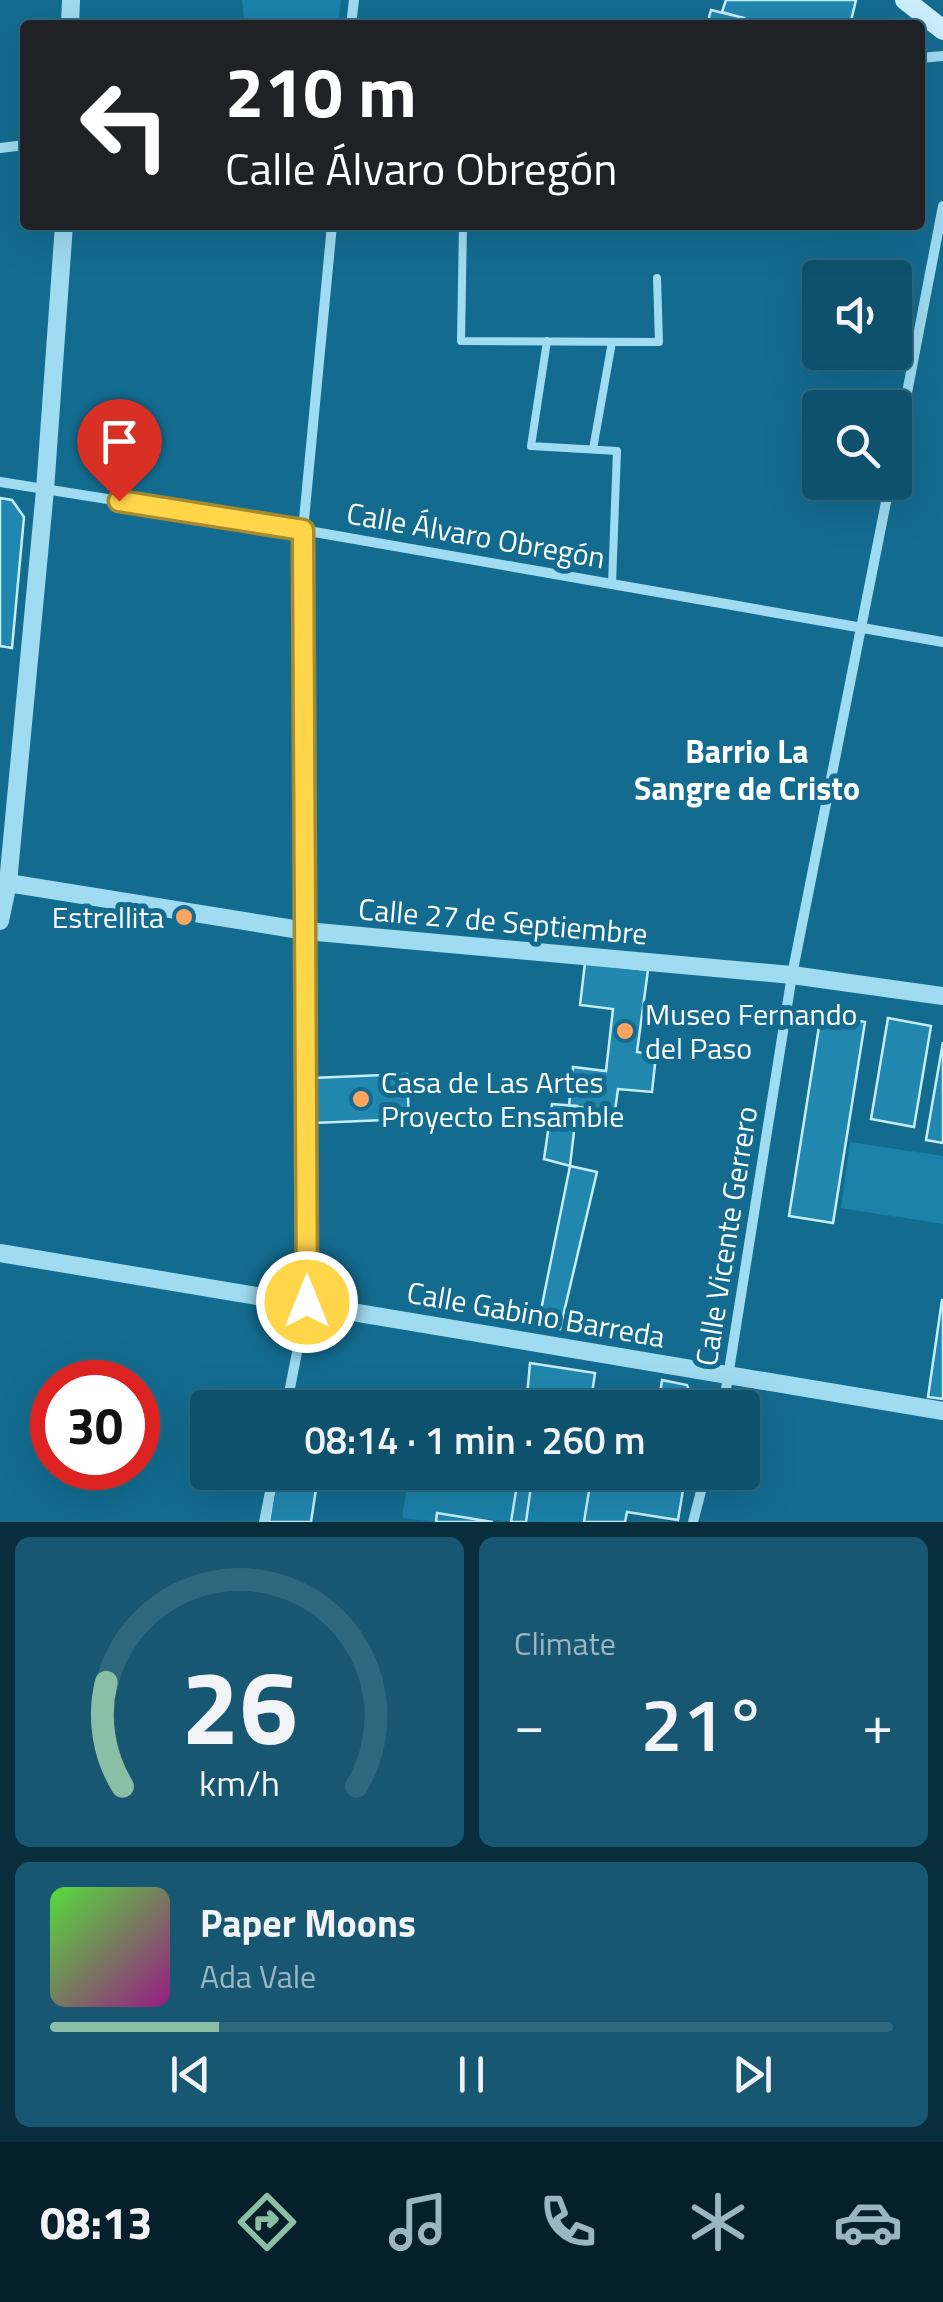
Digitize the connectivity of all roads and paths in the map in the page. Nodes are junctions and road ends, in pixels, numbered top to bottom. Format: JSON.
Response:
{"nodes":[{"id":1,"x":906,"y":0,"type":"edge"},
{"id":2,"x":943,"y":30,"type":"edge"},
{"id":3,"x":943,"y":206,"type":"edge"},
{"id":4,"x":64,"y":230,"type":"edge"},
{"id":5,"x":332,"y":230,"type":"edge"},
{"id":6,"x":463,"y":230,"type":"edge"},
{"id":7,"x":657,"y":278,"type":"dead end"},
{"id":8,"x":547,"y":341,"type":"junction"},
{"id":9,"x":612,"y":342,"type":"junction"},
{"id":10,"x":908,"y":390,"type":"edge"},
{"id":11,"x":594,"y":450,"type":"junction"},
{"id":12,"x":0,"y":482,"type":"edge"},
{"id":13,"x":45,"y":490,"type":"junction"},
{"id":14,"x":887,"y":500,"type":"edge"},
{"id":15,"x":303,"y":530,"type":"junction"},
{"id":16,"x":612,"y":584,"type":"junction"},
{"id":17,"x":862,"y":627,"type":"junction"},
{"id":18,"x":943,"y":642,"type":"edge"},
{"id":19,"x":4,"y":882,"type":"edge"},
{"id":20,"x":0,"y":921,"type":"edge"},
{"id":21,"x":306,"y":931,"type":"junction"},
{"id":22,"x":792,"y":975,"type":"junction"},
{"id":23,"x":943,"y":996,"type":"edge"},
{"id":24,"x":0,"y":1253,"type":"edge"},
{"id":25,"x":307,"y":1302,"type":"junction"},
{"id":26,"x":730,"y":1377,"type":"junction"},
{"id":27,"x":290,"y":1390,"type":"edge"},
{"id":28,"x":727,"y":1390,"type":"edge"},
{"id":29,"x":943,"y":1410,"type":"edge"},
{"id":30,"x":270,"y":1490,"type":"edge"},
{"id":31,"x":701,"y":1490,"type":"edge"},
{"id":32,"x":264,"y":1522,"type":"edge"},
{"id":33,"x":693,"y":1522,"type":"edge"}],
"edges":[{"from":1,"to":2,"type":"main road"},
{"from":3,"to":10,"type":"street"},
{"from":4,"to":13,"type":"street"},
{"from":5,"to":15,"type":"street"},
{"from":6,"to":8,"type":"lane"},
{"from":7,"to":9,"type":"lane"},
{"from":8,"to":9,"type":"lane"},
{"from":8,"to":11,"type":"lane"},
{"from":9,"to":11,"type":"lane"},
{"from":11,"to":16,"type":"lane"},
{"from":12,"to":13,"type":"street","name":"Calle Álvaro Obregón"},
{"from":13,"to":15,"type":"street","name":"Calle Álvaro Obregón"},
{"from":13,"to":19,"type":"street"},
{"from":14,"to":17,"type":"street","name":"Calle Vicente Gerrero"},
{"from":15,"to":16,"type":"street","name":"Calle Álvaro Obregón"},
{"from":15,"to":21,"type":"street"},
{"from":16,"to":17,"type":"street","name":"Calle Álvaro Obregón"},
{"from":17,"to":18,"type":"street","name":"Calle Álvaro Obregón"},
{"from":17,"to":22,"type":"street","name":"Calle Vicente Gerrero"},
{"from":19,"to":20,"type":"street"},
{"from":19,"to":21,"type":"street","name":"Calle 27 de Septiembre"},
{"from":21,"to":22,"type":"street","name":"Calle 27 de Septiembre"},
{"from":21,"to":25,"type":"street"},
{"from":22,"to":23,"type":"street","name":"Calle 27 de Septiembre"},
{"from":22,"to":26,"type":"street","name":"Calle Vicente Gerrero"},
{"from":24,"to":25,"type":"street","name":"Calle Gabino Barreda"},
{"from":25,"to":26,"type":"street","name":"Calle Gabino Barreda"},
{"from":25,"to":27,"type":"street"},
{"from":26,"to":28,"type":"street","name":"Calle Vicente Gerrero"},
{"from":26,"to":29,"type":"street","name":"Calle Gabino Barreda"},
{"from":30,"to":32,"type":"street"},
{"from":31,"to":33,"type":"street"}]}
